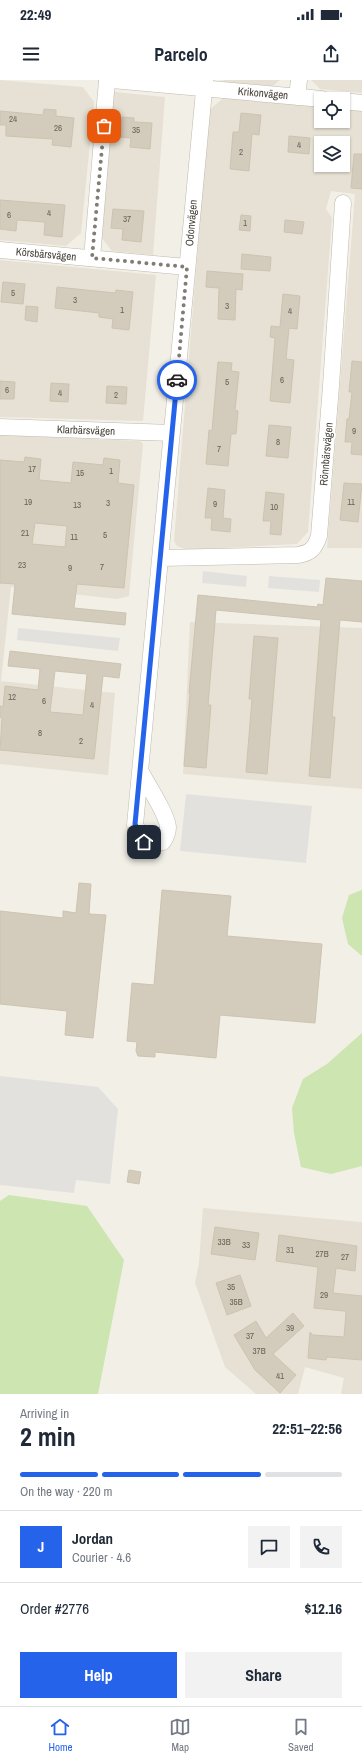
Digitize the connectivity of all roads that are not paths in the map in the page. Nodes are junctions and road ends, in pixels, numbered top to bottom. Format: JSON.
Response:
{"nodes":[{"id":1,"x":107,"y":80,"type":"edge"},
{"id":2,"x":112,"y":80,"type":"edge"},
{"id":3,"x":299,"y":80,"type":"edge"},
{"id":4,"x":204,"y":84,"type":"edge"},
{"id":5,"x":297,"y":97,"type":"junction"},
{"id":6,"x":314,"y":98,"type":"edge"},
{"id":7,"x":350,"y":101,"type":"edge"},
{"id":8,"x":362,"y":102,"type":"edge"},
{"id":9,"x":343,"y":203,"type":"dead end"},
{"id":10,"x":0,"y":250,"type":"edge"},
{"id":11,"x":92,"y":258,"type":"junction"},
{"id":12,"x":187,"y":267,"type":"junction"},
{"id":13,"x":0,"y":427,"type":"edge"},
{"id":14,"x":172,"y":433,"type":"junction"},
{"id":15,"x":161,"y":558,"type":"junction"},
{"id":16,"x":140,"y":772,"type":"dead end"}],
"edges":[{"from":1,"to":11,"type":"street","name":"Körsbärsvägen"},
{"from":2,"to":4,"type":"street"},
{"from":3,"to":5,"type":"street"},
{"from":4,"to":5,"type":"street","name":"Krikonvägen"},
{"from":4,"to":12,"type":"street","name":"Odonvägen"},
{"from":5,"to":6,"type":"street","name":"Krikonvägen"},
{"from":7,"to":8,"type":"street"},
{"from":9,"to":15,"type":"street","name":"Rönnbärsvägen"},
{"from":10,"to":11,"type":"street","name":"Körsbärsvägen"},
{"from":11,"to":12,"type":"street","name":"Körsbärsvägen"},
{"from":12,"to":14,"type":"street","name":"Odonvägen"},
{"from":13,"to":14,"type":"street","name":"Klarbärsvägen"},
{"from":14,"to":15,"type":"street","name":"Odonvägen"},
{"from":15,"to":16,"type":"street","name":"Odonvägen"}]}
